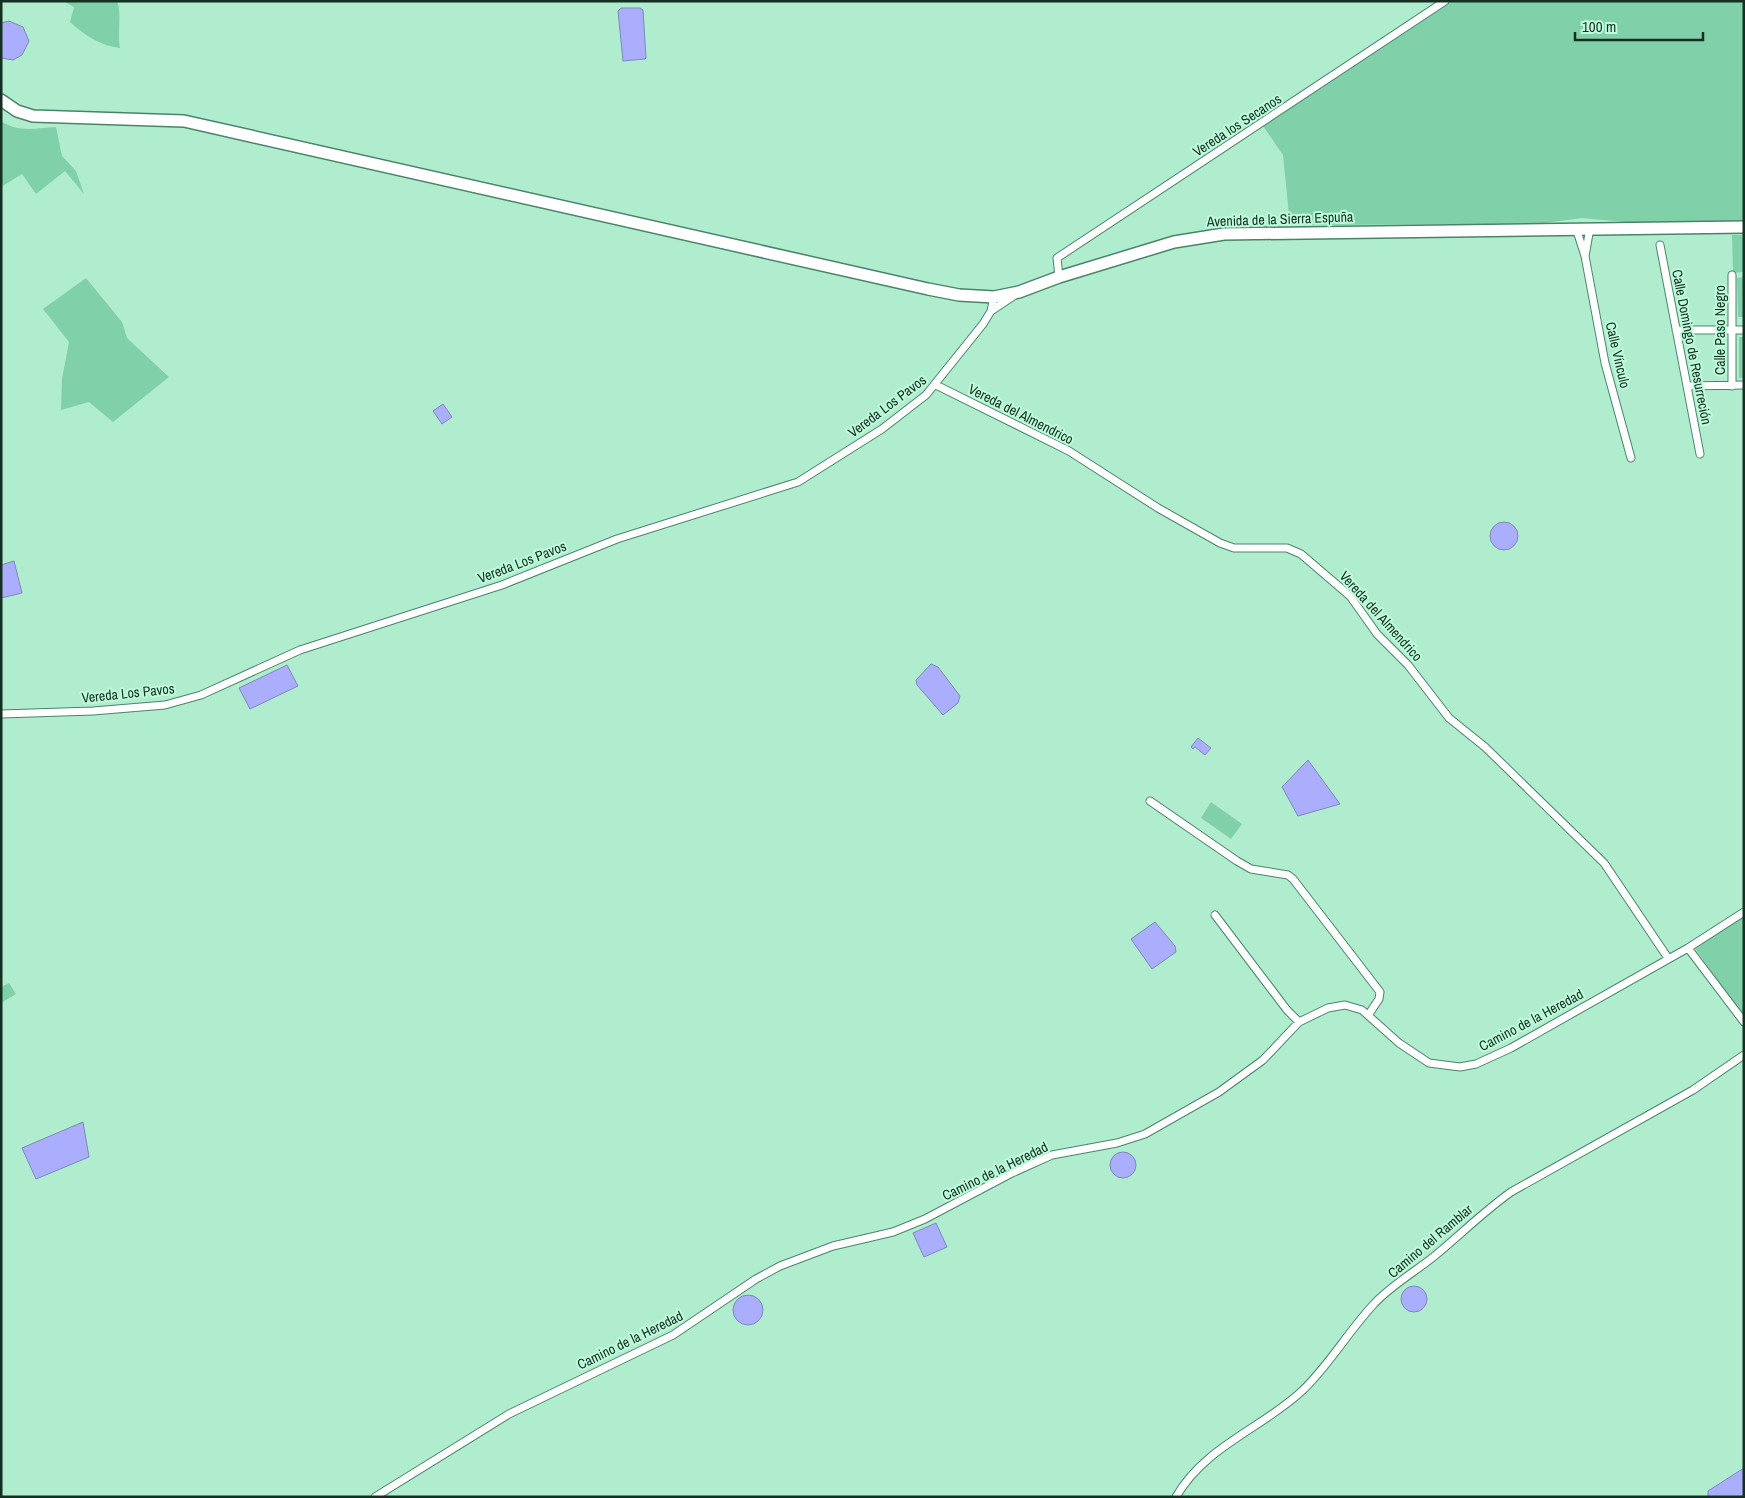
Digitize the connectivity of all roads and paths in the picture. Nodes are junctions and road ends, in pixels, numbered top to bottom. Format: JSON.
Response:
{"nodes":[{"id":1,"x":1445,"y":1,"type":"edge"},
{"id":2,"x":1,"y":100,"type":"edge"},
{"id":3,"x":1633,"y":227,"type":"junction"},
{"id":4,"x":1744,"y":227,"type":"edge"},
{"id":5,"x":1576,"y":228,"type":"junction"},
{"id":6,"x":1590,"y":228,"type":"junction"},
{"id":7,"x":1660,"y":245,"type":"dead end"},
{"id":8,"x":1585,"y":256,"type":"junction"},
{"id":9,"x":1732,"y":274,"type":"dead end"},
{"id":10,"x":1059,"y":277,"type":"junction"},
{"id":11,"x":1019,"y":292,"type":"junction"},
{"id":12,"x":994,"y":297,"type":"junction"},
{"id":13,"x":991,"y":311,"type":"junction"},
{"id":14,"x":1676,"y":330,"type":"junction"},
{"id":15,"x":1732,"y":330,"type":"junction"},
{"id":16,"x":1744,"y":330,"type":"edge"},
{"id":17,"x":936,"y":385,"type":"junction"},
{"id":18,"x":1744,"y":385,"type":"edge"},
{"id":19,"x":1687,"y":386,"type":"junction"},
{"id":20,"x":1732,"y":386,"type":"junction"},
{"id":21,"x":1700,"y":454,"type":"dead end"},
{"id":22,"x":1631,"y":458,"type":"dead end"},
{"id":23,"x":1,"y":714,"type":"edge"},
{"id":24,"x":1150,"y":801,"type":"dead end"},
{"id":25,"x":1744,"y":912,"type":"edge"},
{"id":26,"x":1215,"y":914,"type":"dead end"},
{"id":27,"x":1688,"y":948,"type":"junction"},
{"id":28,"x":1668,"y":958,"type":"junction"},
{"id":29,"x":1369,"y":1014,"type":"junction"},
{"id":30,"x":1299,"y":1022,"type":"junction"},
{"id":31,"x":1744,"y":1022,"type":"edge"},
{"id":32,"x":1744,"y":1056,"type":"edge"},
{"id":33,"x":375,"y":1497,"type":"edge"},
{"id":34,"x":1176,"y":1497,"type":"edge"}],
"edges":[{"from":1,"to":10,"type":"street","name":"Vereda los Secanos"},
{"from":2,"to":12,"type":"main road","name":"Avenida de la Sierra Espuña"},
{"from":3,"to":4,"type":"main road","name":"Avenida de la Sierra Espuña"},
{"from":3,"to":5,"type":"main road","name":"Avenida de la Sierra Espuña"},
{"from":3,"to":6,"type":"main road","name":"Avenida de la Sierra Espuña"},
{"from":5,"to":6,"type":"main road","name":"Avenida de la Sierra Espuña"},
{"from":5,"to":8,"type":"street","name":"Calle Vínculo"},
{"from":5,"to":10,"type":"main road","name":"Avenida de la Sierra Espuña"},
{"from":6,"to":8,"type":"street","name":"Calle Vínculo"},
{"from":7,"to":14,"type":"street","name":"Calle Domingo de Resurreción"},
{"from":8,"to":22,"type":"street","name":"Calle Vínculo"},
{"from":9,"to":15,"type":"street","name":"Calle Paso Negro"},
{"from":10,"to":11,"type":"main road","name":"Avenida de la Sierra Espuña"},
{"from":11,"to":12,"type":"main road","name":"Avenida de la Sierra Espuña"},
{"from":11,"to":13,"type":"street"},
{"from":12,"to":13,"type":"street"},
{"from":13,"to":17,"type":"street","name":"Vereda Los Pavos"},
{"from":14,"to":15,"type":"street"},
{"from":14,"to":19,"type":"street","name":"Calle Domingo de Resurreción"},
{"from":15,"to":16,"type":"street"},
{"from":15,"to":20,"type":"street","name":"Calle Paso Negro"},
{"from":17,"to":23,"type":"street","name":"Vereda Los Pavos"},
{"from":17,"to":28,"type":"street","name":"Vereda del Almendrico"},
{"from":18,"to":20,"type":"street"},
{"from":19,"to":20,"type":"street"},
{"from":19,"to":21,"type":"street","name":"Calle Domingo de Resurreción"},
{"from":24,"to":29,"type":"street"},
{"from":25,"to":27,"type":"street","name":"Camino de la Heredad"},
{"from":26,"to":30,"type":"street"},
{"from":27,"to":28,"type":"street","name":"Camino de la Heredad"},
{"from":27,"to":31,"type":"street"},
{"from":28,"to":29,"type":"street","name":"Camino de la Heredad"},
{"from":29,"to":30,"type":"street","name":"Camino de la Heredad"},
{"from":30,"to":33,"type":"street","name":"Camino de la Heredad"},
{"from":32,"to":34,"type":"street","name":"Camino del Ramblar"}]}
